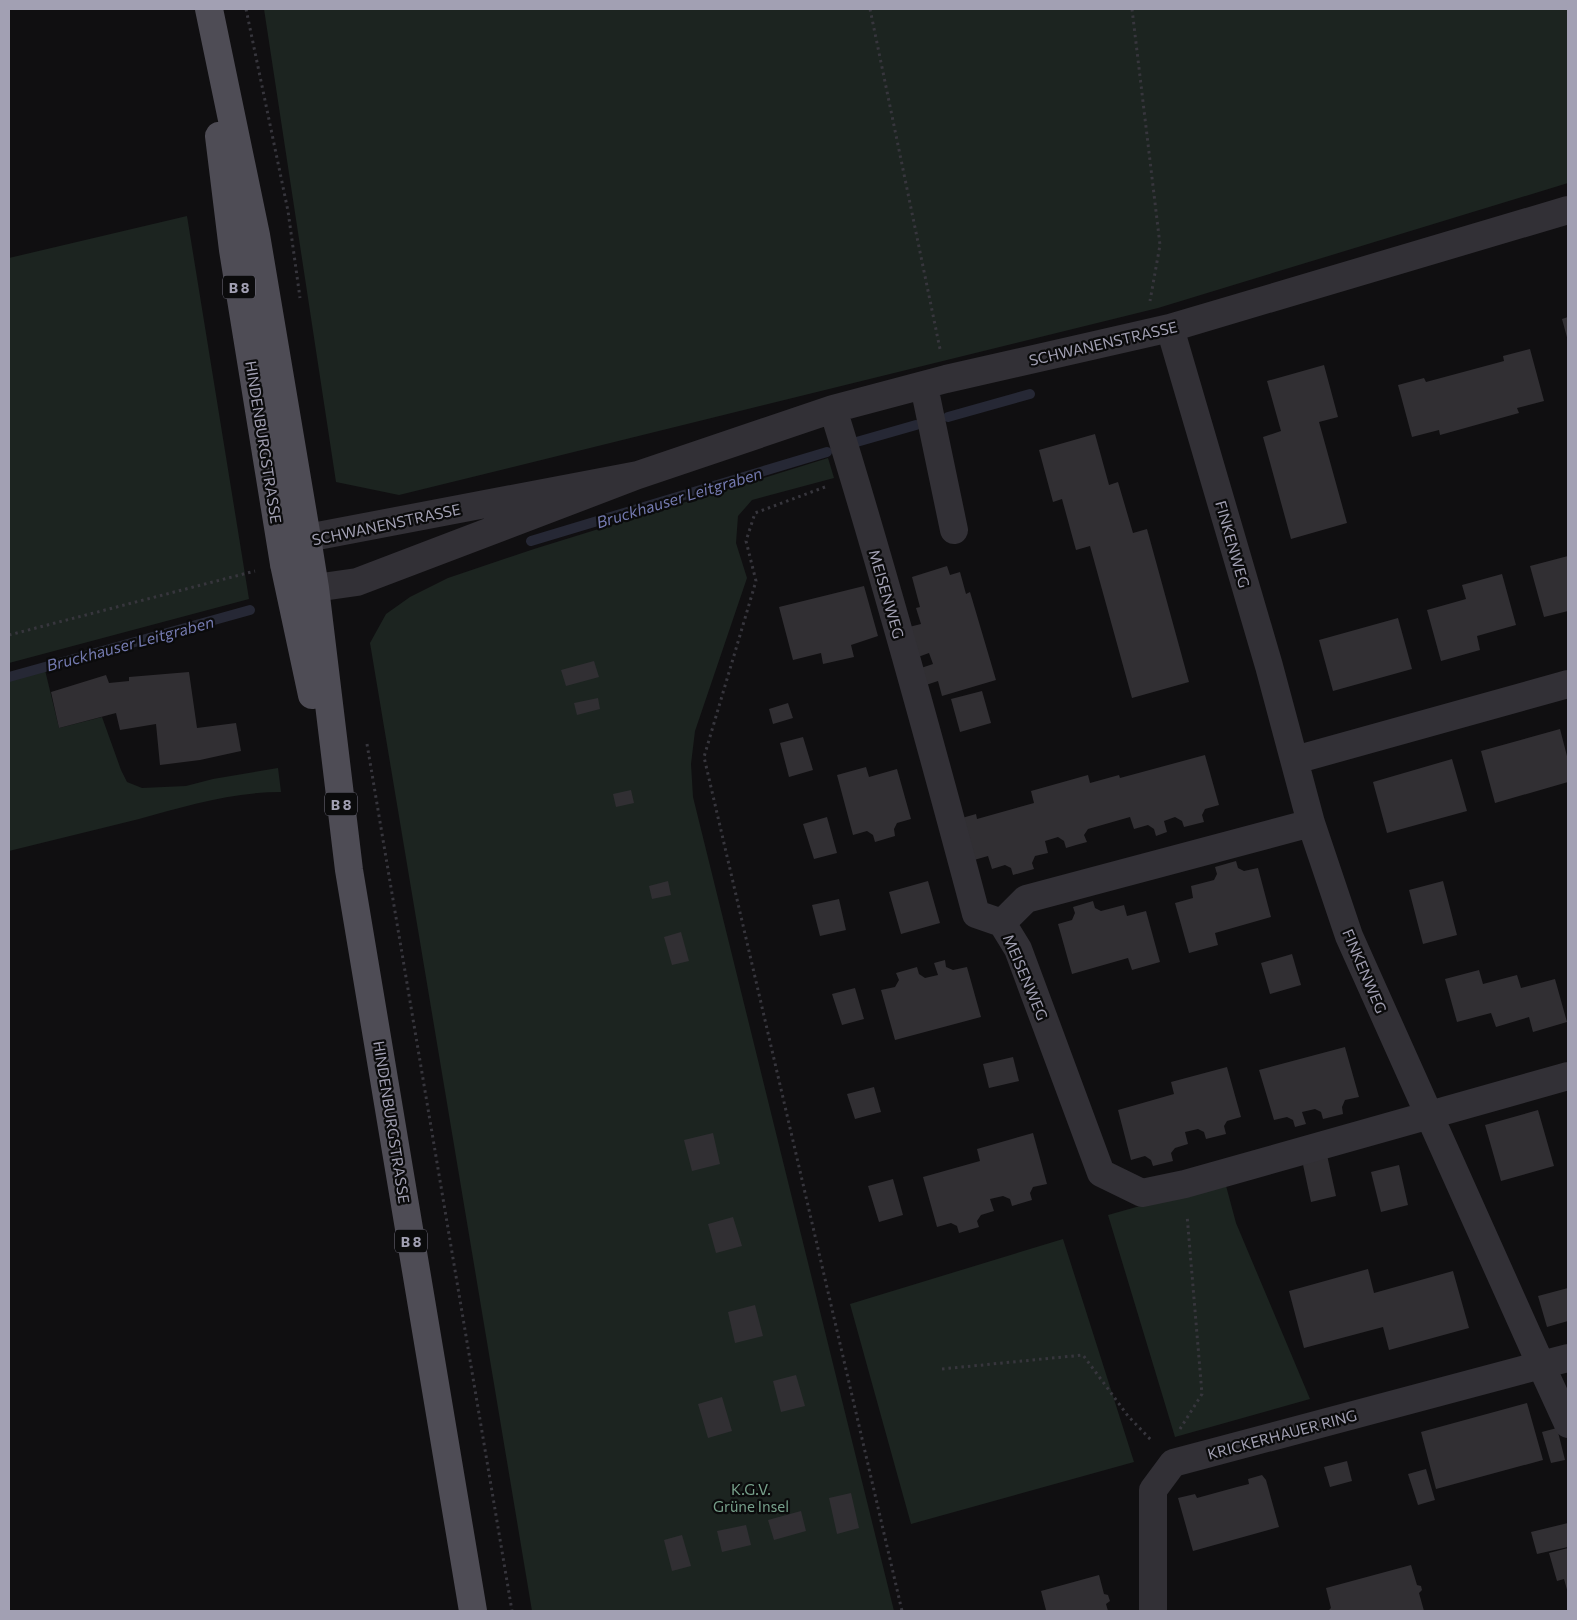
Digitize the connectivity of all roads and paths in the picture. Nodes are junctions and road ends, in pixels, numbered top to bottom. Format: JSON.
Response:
{"nodes":[{"id":1,"x":204,"y":9,"type":"edge"},
{"id":2,"x":209,"y":9,"type":"edge"},
{"id":3,"x":246,"y":9,"type":"edge"},
{"id":4,"x":870,"y":9,"type":"edge"},
{"id":5,"x":1132,"y":9,"type":"edge"},
{"id":6,"x":1568,"y":210,"type":"edge"},
{"id":7,"x":300,"y":299,"type":"dead end"},
{"id":8,"x":1170,"y":328,"type":"junction"},
{"id":9,"x":935,"y":383,"type":"junction"},
{"id":10,"x":833,"y":409,"type":"junction"},
{"id":11,"x":638,"y":474,"type":"junction"},
{"id":12,"x":854,"y":477,"type":"junction"},
{"id":13,"x":954,"y":530,"type":"dead end"},
{"id":14,"x":307,"y":538,"type":"junction"},
{"id":15,"x":284,"y":564,"type":"junction"},
{"id":16,"x":315,"y":588,"type":"junction"},
{"id":17,"x":9,"y":635,"type":"edge"},
{"id":18,"x":1568,"y":684,"type":"edge"},
{"id":19,"x":367,"y":741,"type":"dead end"},
{"id":20,"x":1295,"y":760,"type":"junction"},
{"id":21,"x":1311,"y":823,"type":"junction"},
{"id":22,"x":349,"y":870,"type":"junction"},
{"id":23,"x":1002,"y":923,"type":"junction"},
{"id":24,"x":1568,"y":1076,"type":"edge"},
{"id":25,"x":1428,"y":1116,"type":"junction"},
{"id":26,"x":1185,"y":1184,"type":"junction"},
{"id":27,"x":1568,"y":1358,"type":"edge"},
{"id":28,"x":1541,"y":1365,"type":"junction"},
{"id":29,"x":942,"y":1369,"type":"dead end"},
{"id":30,"x":1568,"y":1424,"type":"edge"},
{"id":31,"x":1173,"y":1463,"type":"junction"},
{"id":32,"x":473,"y":1611,"type":"edge"},
{"id":33,"x":512,"y":1611,"type":"edge"},
{"id":34,"x":902,"y":1611,"type":"edge"},
{"id":35,"x":1152,"y":1611,"type":"edge"}],
"edges":[{"from":1,"to":15,"type":"main road","name":"HINDENBURGSTRASSE","number":"B 8"},
{"from":2,"to":14,"type":"main road","name":"HINDENBURGSTRASSE","number":"B 8"},
{"from":3,"to":7,"type":"path"},
{"from":4,"to":9,"type":"path"},
{"from":5,"to":8,"type":"path"},
{"from":6,"to":8,"type":"street","name":"SCHWANENSTRASSE"},
{"from":8,"to":9,"type":"street","name":"SCHWANENSTRASSE"},
{"from":8,"to":20,"type":"street","name":"FINKENWEG"},
{"from":9,"to":10,"type":"street","name":"SCHWANENSTRASSE"},
{"from":9,"to":13,"type":"street"},
{"from":10,"to":11,"type":"street","name":"SCHWANENSTRASSE"},
{"from":10,"to":12,"type":"street","name":"MEISENWEG"},
{"from":11,"to":14,"type":"street","name":"SCHWANENSTRASSE"},
{"from":11,"to":16,"type":"street","name":"SCHWANENSTRASSE"},
{"from":12,"to":23,"type":"street","name":"MEISENWEG"},
{"from":12,"to":34,"type":"path"},
{"from":14,"to":15,"type":"street","name":"SCHWANENSTRASSE"},
{"from":14,"to":16,"type":"main road","name":"HINDENBURGSTRASSE","number":"B 8"},
{"from":15,"to":16,"type":"street"},
{"from":15,"to":17,"type":"path"},
{"from":15,"to":22,"type":"main road","name":"HINDENBURGSTRASSE","number":"B 8"},
{"from":16,"to":22,"type":"main road","name":"HINDENBURGSTRASSE","number":"B 8"},
{"from":18,"to":20,"type":"street"},
{"from":19,"to":33,"type":"path"},
{"from":20,"to":21,"type":"street","name":"FINKENWEG"},
{"from":21,"to":23,"type":"street"},
{"from":21,"to":25,"type":"street","name":"FINKENWEG"},
{"from":22,"to":32,"type":"main road","name":"HINDENBURGSTRASSE","number":"B 8"},
{"from":23,"to":26,"type":"street","name":"MEISENWEG"},
{"from":24,"to":25,"type":"street"},
{"from":25,"to":26,"type":"street","name":"MEISENWEG"},
{"from":25,"to":28,"type":"street","name":"FINKENWEG"},
{"from":26,"to":31,"type":"path"},
{"from":27,"to":28,"type":"street"},
{"from":28,"to":30,"type":"street","name":"FINKENWEG"},
{"from":28,"to":31,"type":"street","name":"KRICKERHAUER RING"},
{"from":29,"to":31,"type":"path"},
{"from":31,"to":35,"type":"street"}]}
